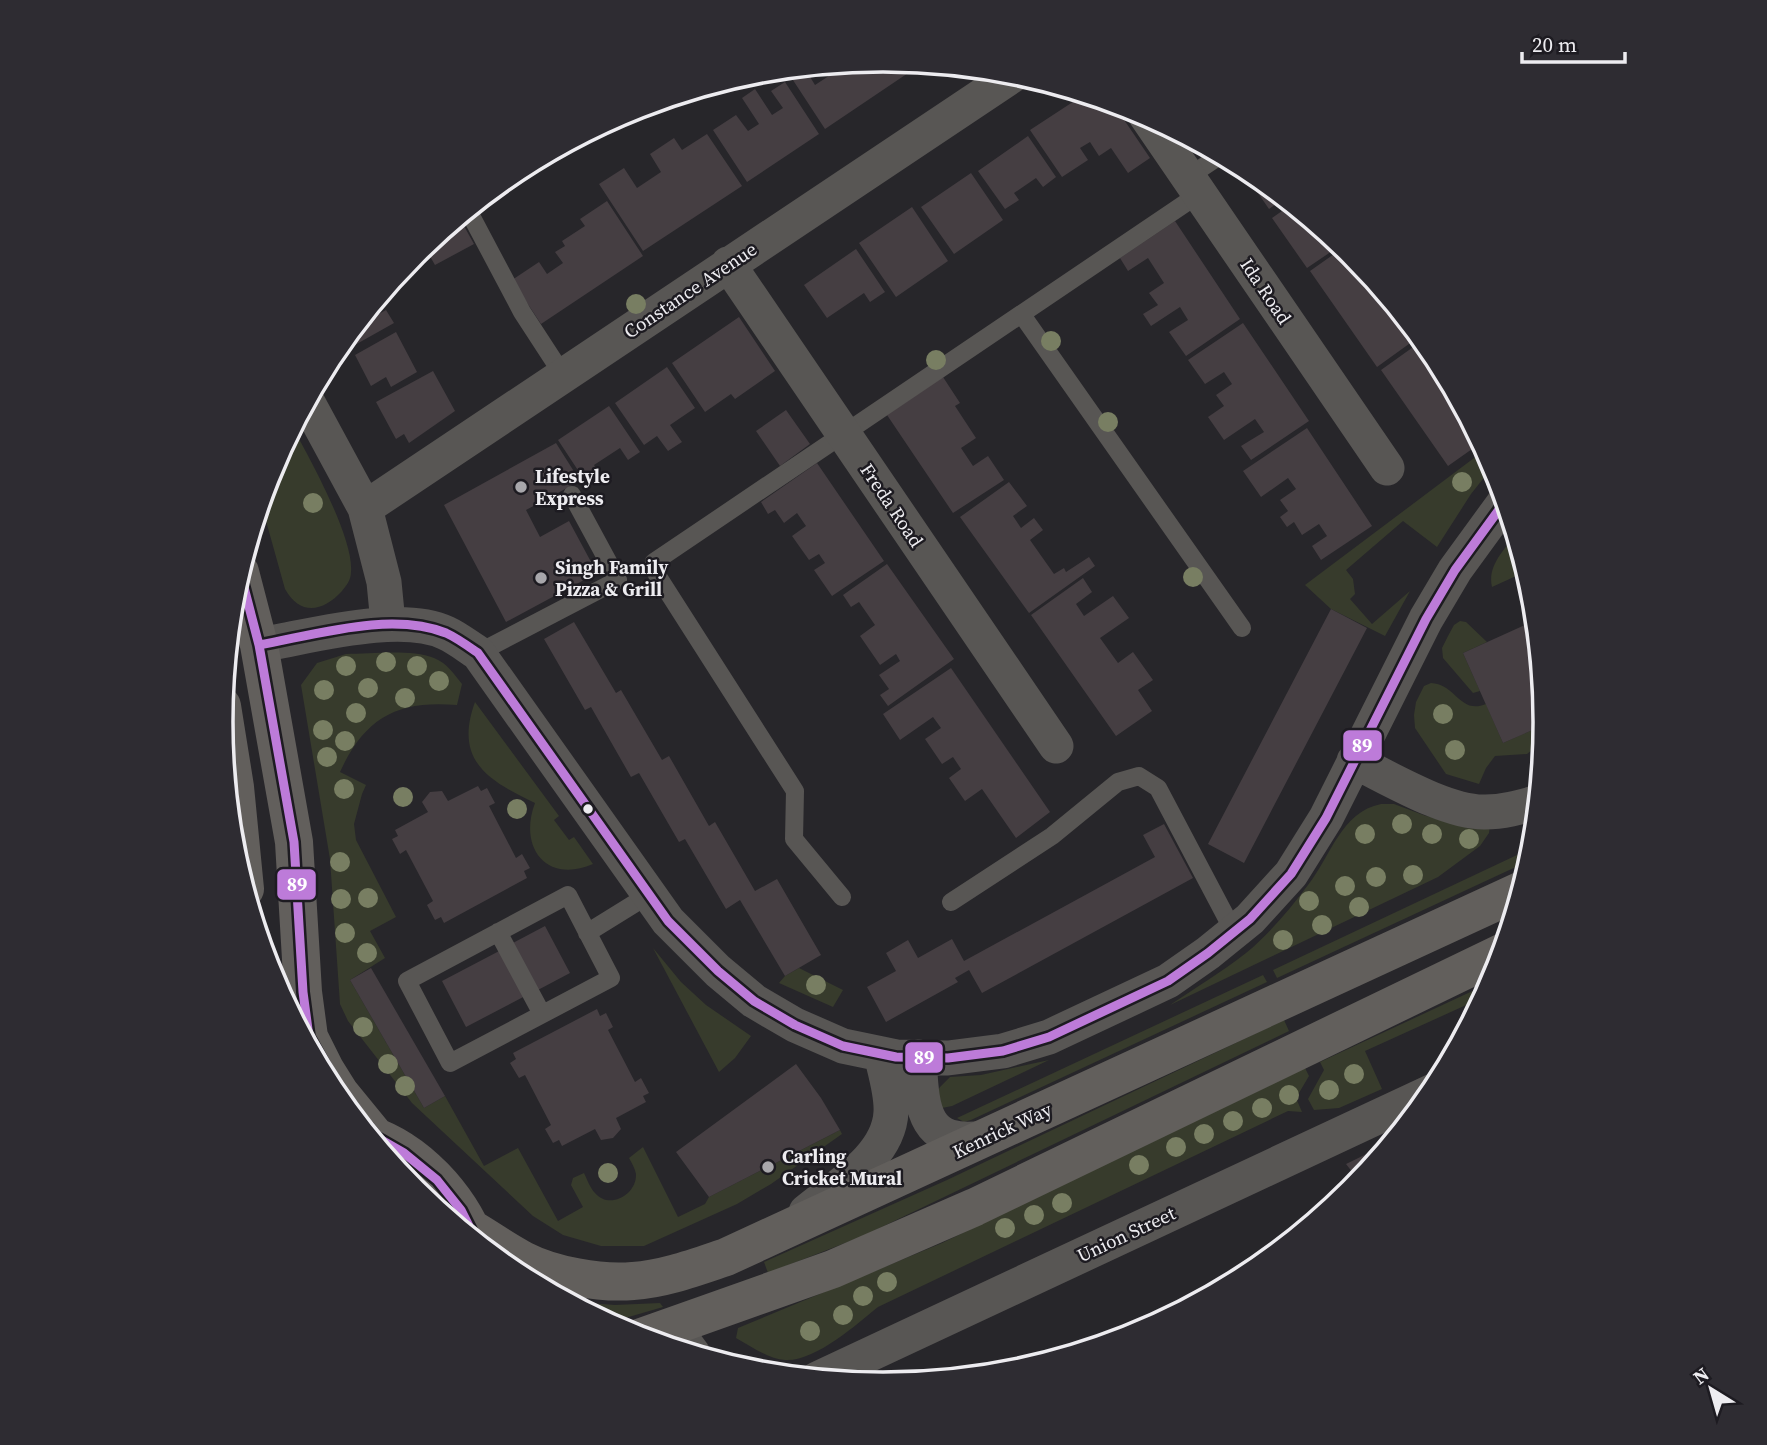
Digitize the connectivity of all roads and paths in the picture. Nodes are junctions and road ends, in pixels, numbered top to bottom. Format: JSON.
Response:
{"nodes":[{"id":1,"x":1002,"y":83,"type":"edge"},
{"id":2,"x":1159,"y":133,"type":"edge"},
{"id":3,"x":1214,"y":162,"type":"edge"},
{"id":4,"x":1193,"y":185,"type":"junction"},
{"id":5,"x":472,"y":218,"type":"edge"},
{"id":6,"x":729,"y":264,"type":"junction"},
{"id":7,"x":1022,"y":315,"type":"junction"},
{"id":8,"x":563,"y":375,"type":"junction"},
{"id":9,"x":313,"y":411,"type":"edge"},
{"id":10,"x":844,"y":434,"type":"junction"},
{"id":11,"x":1387,"y":468,"type":"dead end"},
{"id":12,"x":572,"y":495,"type":"dead end"},
{"id":13,"x":365,"y":508,"type":"junction"},
{"id":14,"x":1499,"y":510,"type":"edge"},
{"id":15,"x":246,"y":593,"type":"edge"},
{"id":16,"x":388,"y":623,"type":"junction"},
{"id":17,"x":1242,"y":628,"type":"dead end"},
{"id":18,"x":259,"y":645,"type":"junction"},
{"id":19,"x":478,"y":653,"type":"junction"},
{"id":20,"x":1056,"y":746,"type":"dead end"},
{"id":21,"x":1354,"y":761,"type":"junction"},
{"id":22,"x":1529,"y":805,"type":"edge"},
{"id":23,"x":650,"y":894,"type":"junction"},
{"id":24,"x":1511,"y":895,"type":"edge"},
{"id":25,"x":842,"y":897,"type":"dead end"},
{"id":26,"x":951,"y":902,"type":"dead end"},
{"id":27,"x":498,"y":932,"type":"junction"},
{"id":28,"x":1234,"y":932,"type":"junction"},
{"id":29,"x":587,"y":933,"type":"junction"},
{"id":30,"x":1490,"y":958,"type":"edge"},
{"id":31,"x":542,"y":1014,"type":"junction"},
{"id":32,"x":307,"y":1024,"type":"edge"},
{"id":33,"x":881,"y":1054,"type":"junction"},
{"id":34,"x":919,"y":1057,"type":"junction"},
{"id":35,"x":1403,"y":1115,"type":"edge"},
{"id":36,"x":984,"y":1138,"type":"junction"},
{"id":37,"x":388,"y":1144,"type":"edge"},
{"id":38,"x":468,"y":1224,"type":"edge"},
{"id":39,"x":781,"y":1232,"type":"junction"},
{"id":40,"x":501,"y":1249,"type":"edge"},
{"id":41,"x":672,"y":1338,"type":"edge"},
{"id":42,"x":834,"y":1371,"type":"edge"}],
"edges":[{"from":1,"to":6,"type":"street","name":"Constance Avenue"},
{"from":2,"to":4,"type":"street","name":"Ida Road"},
{"from":3,"to":4,"type":"lane"},
{"from":4,"to":7,"type":"lane"},
{"from":4,"to":11,"type":"street","name":"Ida Road"},
{"from":5,"to":8,"type":"lane"},
{"from":6,"to":8,"type":"street","name":"Constance Avenue"},
{"from":6,"to":10,"type":"street","name":"Freda Road"},
{"from":7,"to":10,"type":"lane"},
{"from":7,"to":17,"type":"lane"},
{"from":8,"to":13,"type":"street","name":"Constance Avenue"},
{"from":9,"to":13,"type":"street"},
{"from":10,"to":20,"type":"street","name":"Freda Road"},
{"from":10,"to":25,"type":"lane"},
{"from":12,"to":19,"type":"lane"},
{"from":13,"to":16,"type":"street"},
{"from":14,"to":21,"type":"street"},
{"from":15,"to":18,"type":"main road"},
{"from":16,"to":18,"type":"street"},
{"from":16,"to":19,"type":"street"},
{"from":18,"to":32,"type":"main road"},
{"from":19,"to":23,"type":"street"},
{"from":21,"to":22,"type":"street"},
{"from":21,"to":28,"type":"street"},
{"from":23,"to":29,"type":"lane"},
{"from":23,"to":33,"type":"street"},
{"from":24,"to":36,"type":"main road","name":"Kenrick Way"},
{"from":26,"to":28,"type":"lane"},
{"from":27,"to":29,"type":"lane"},
{"from":27,"to":31,"type":"lane"},
{"from":27,"to":31,"type":"lane"},
{"from":28,"to":34,"type":"street"},
{"from":29,"to":31,"type":"lane"},
{"from":30,"to":41,"type":"main road"},
{"from":33,"to":34,"type":"street"},
{"from":33,"to":39,"type":"street"},
{"from":34,"to":36,"type":"street"},
{"from":35,"to":42,"type":"street","name":"Union Street"},
{"from":36,"to":39,"type":"main road","name":"Kenrick Way"},
{"from":37,"to":38,"type":"main road"},
{"from":39,"to":40,"type":"main road","name":"Kenrick Way"}]}
